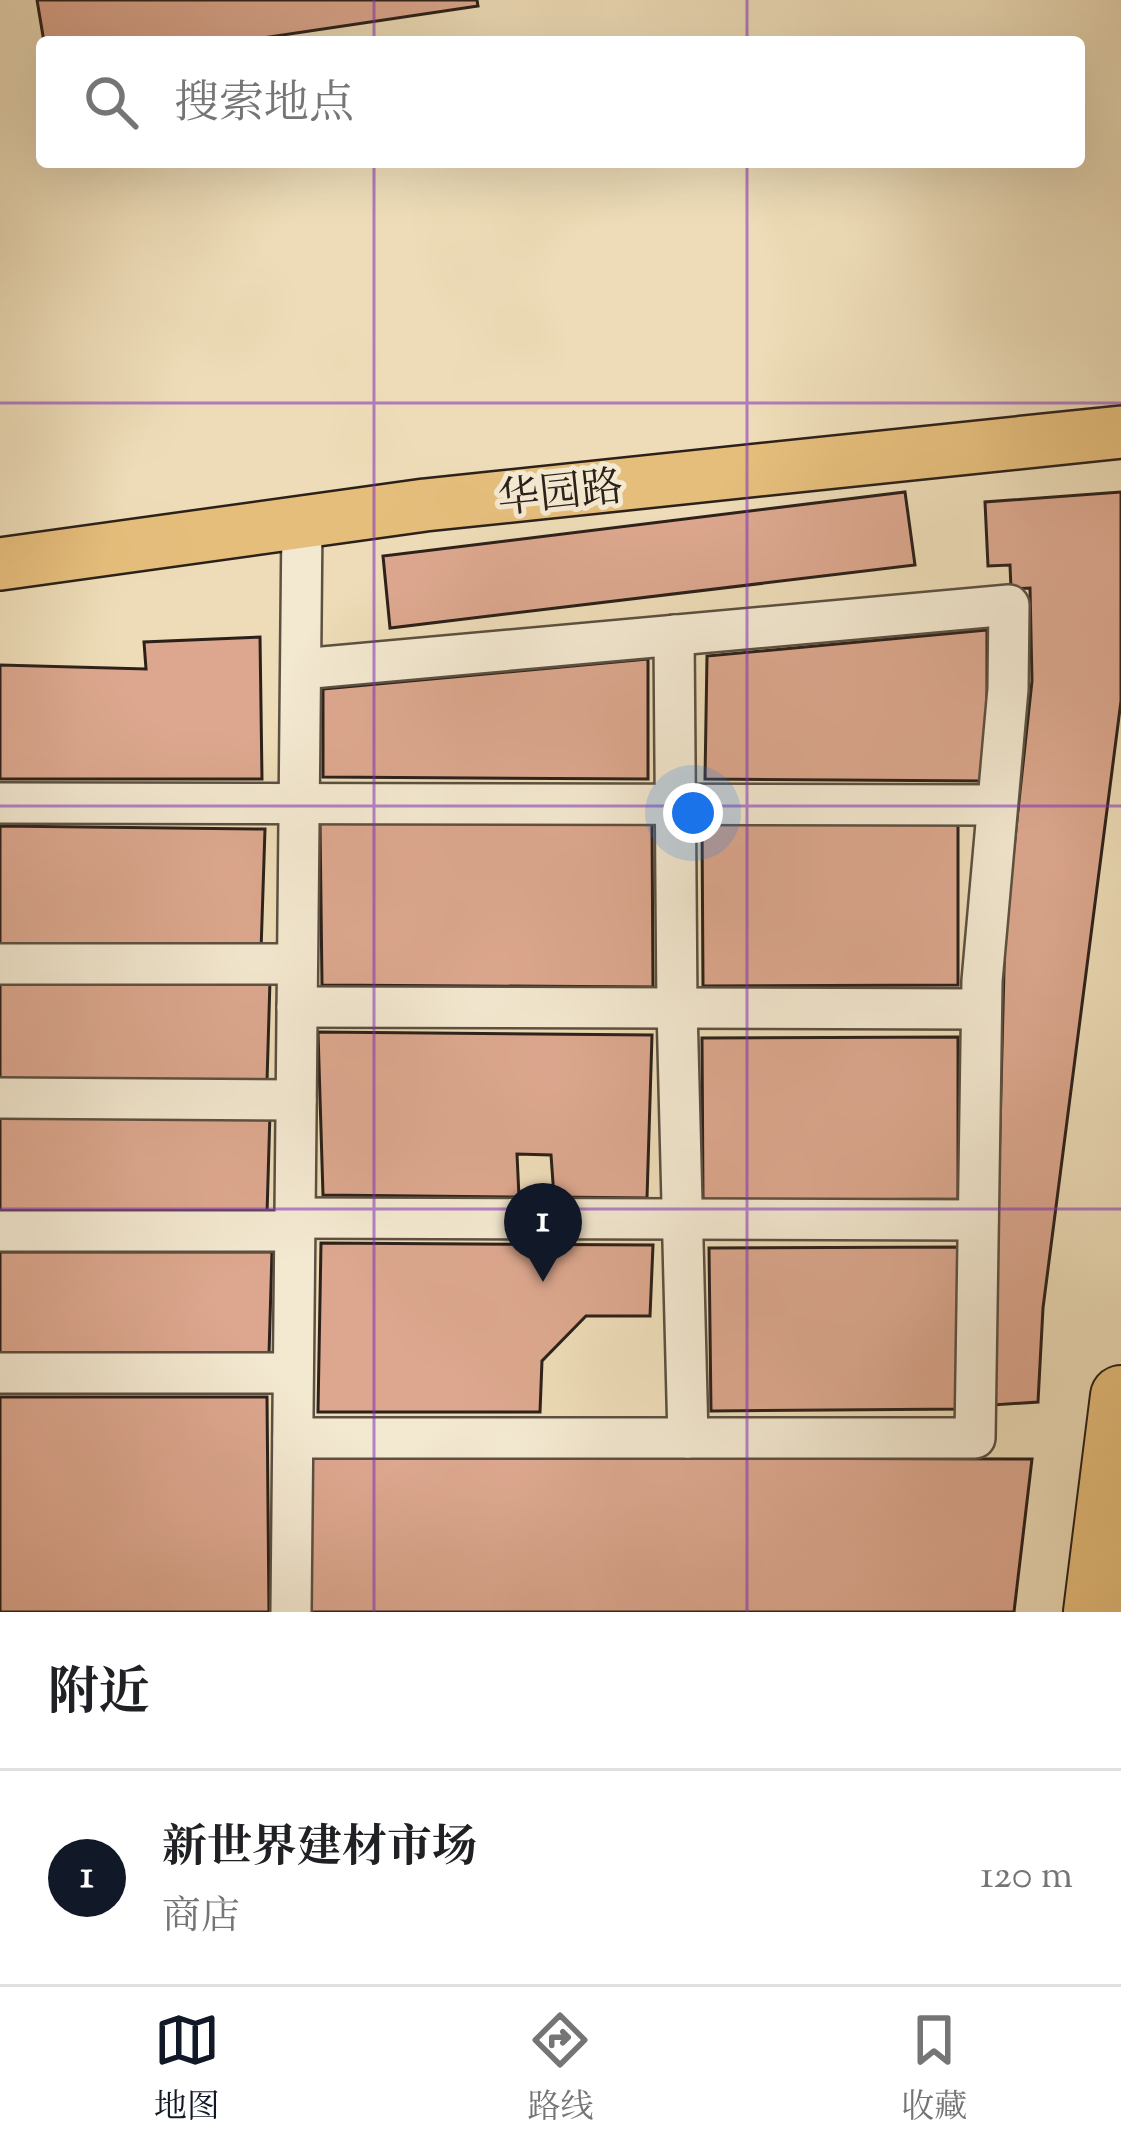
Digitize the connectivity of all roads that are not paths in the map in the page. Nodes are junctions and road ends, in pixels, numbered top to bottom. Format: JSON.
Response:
{"nodes":[{"id":1,"x":1121,"y":410,"type":"edge"},
{"id":2,"x":1121,"y":432,"type":"edge"},
{"id":3,"x":302,"y":522,"type":"junction"},
{"id":4,"x":0,"y":535,"type":"edge"},
{"id":5,"x":0,"y":564,"type":"edge"},
{"id":6,"x":674,"y":635,"type":"junction"},
{"id":7,"x":301,"y":669,"type":"junction"},
{"id":8,"x":0,"y":803,"type":"edge"},
{"id":9,"x":299,"y":803,"type":"junction"},
{"id":10,"x":674,"y":803,"type":"junction"},
{"id":11,"x":997,"y":805,"type":"junction"},
{"id":12,"x":0,"y":964,"type":"edge"},
{"id":13,"x":297,"y":964,"type":"junction"},
{"id":14,"x":297,"y":1007,"type":"junction"},
{"id":15,"x":677,"y":1008,"type":"junction"},
{"id":16,"x":981,"y":1009,"type":"junction"},
{"id":17,"x":0,"y":1098,"type":"edge"},
{"id":18,"x":296,"y":1100,"type":"junction"},
{"id":19,"x":682,"y":1219,"type":"junction"},
{"id":20,"x":978,"y":1220,"type":"junction"},
{"id":21,"x":295,"y":1224,"type":"junction"},
{"id":22,"x":0,"y":1232,"type":"edge"},
{"id":23,"x":0,"y":1373,"type":"edge"},
{"id":24,"x":293,"y":1373,"type":"junction"},
{"id":25,"x":1121,"y":1396,"type":"edge"},
{"id":26,"x":293,"y":1438,"type":"junction"},
{"id":27,"x":688,"y":1438,"type":"junction"},
{"id":28,"x":291,"y":1612,"type":"edge"},
{"id":29,"x":1094,"y":1612,"type":"edge"}],
"edges":[{"from":1,"to":4,"type":"main road","name":"华园路"},
{"from":2,"to":3,"type":"main road","name":"华园路"},
{"from":3,"to":5,"type":"main road","name":"华园路"},
{"from":3,"to":7,"type":"lane"},
{"from":6,"to":7,"type":"lane"},
{"from":6,"to":10,"type":"lane"},
{"from":6,"to":11,"type":"lane"},
{"from":7,"to":9,"type":"lane"},
{"from":8,"to":9,"type":"lane"},
{"from":9,"to":10,"type":"lane"},
{"from":9,"to":13,"type":"lane"},
{"from":10,"to":11,"type":"lane"},
{"from":10,"to":15,"type":"lane"},
{"from":11,"to":16,"type":"lane"},
{"from":12,"to":13,"type":"lane"},
{"from":13,"to":14,"type":"lane"},
{"from":14,"to":15,"type":"lane"},
{"from":14,"to":18,"type":"lane"},
{"from":15,"to":16,"type":"lane"},
{"from":15,"to":19,"type":"lane"},
{"from":16,"to":20,"type":"lane"},
{"from":17,"to":18,"type":"lane"},
{"from":18,"to":21,"type":"lane"},
{"from":19,"to":20,"type":"lane"},
{"from":19,"to":21,"type":"lane"},
{"from":19,"to":27,"type":"lane"},
{"from":20,"to":27,"type":"lane"},
{"from":21,"to":22,"type":"lane"},
{"from":21,"to":24,"type":"lane"},
{"from":23,"to":24,"type":"lane"},
{"from":24,"to":26,"type":"lane"},
{"from":25,"to":29,"type":"highway"},
{"from":26,"to":27,"type":"lane"},
{"from":26,"to":28,"type":"lane"}]}
